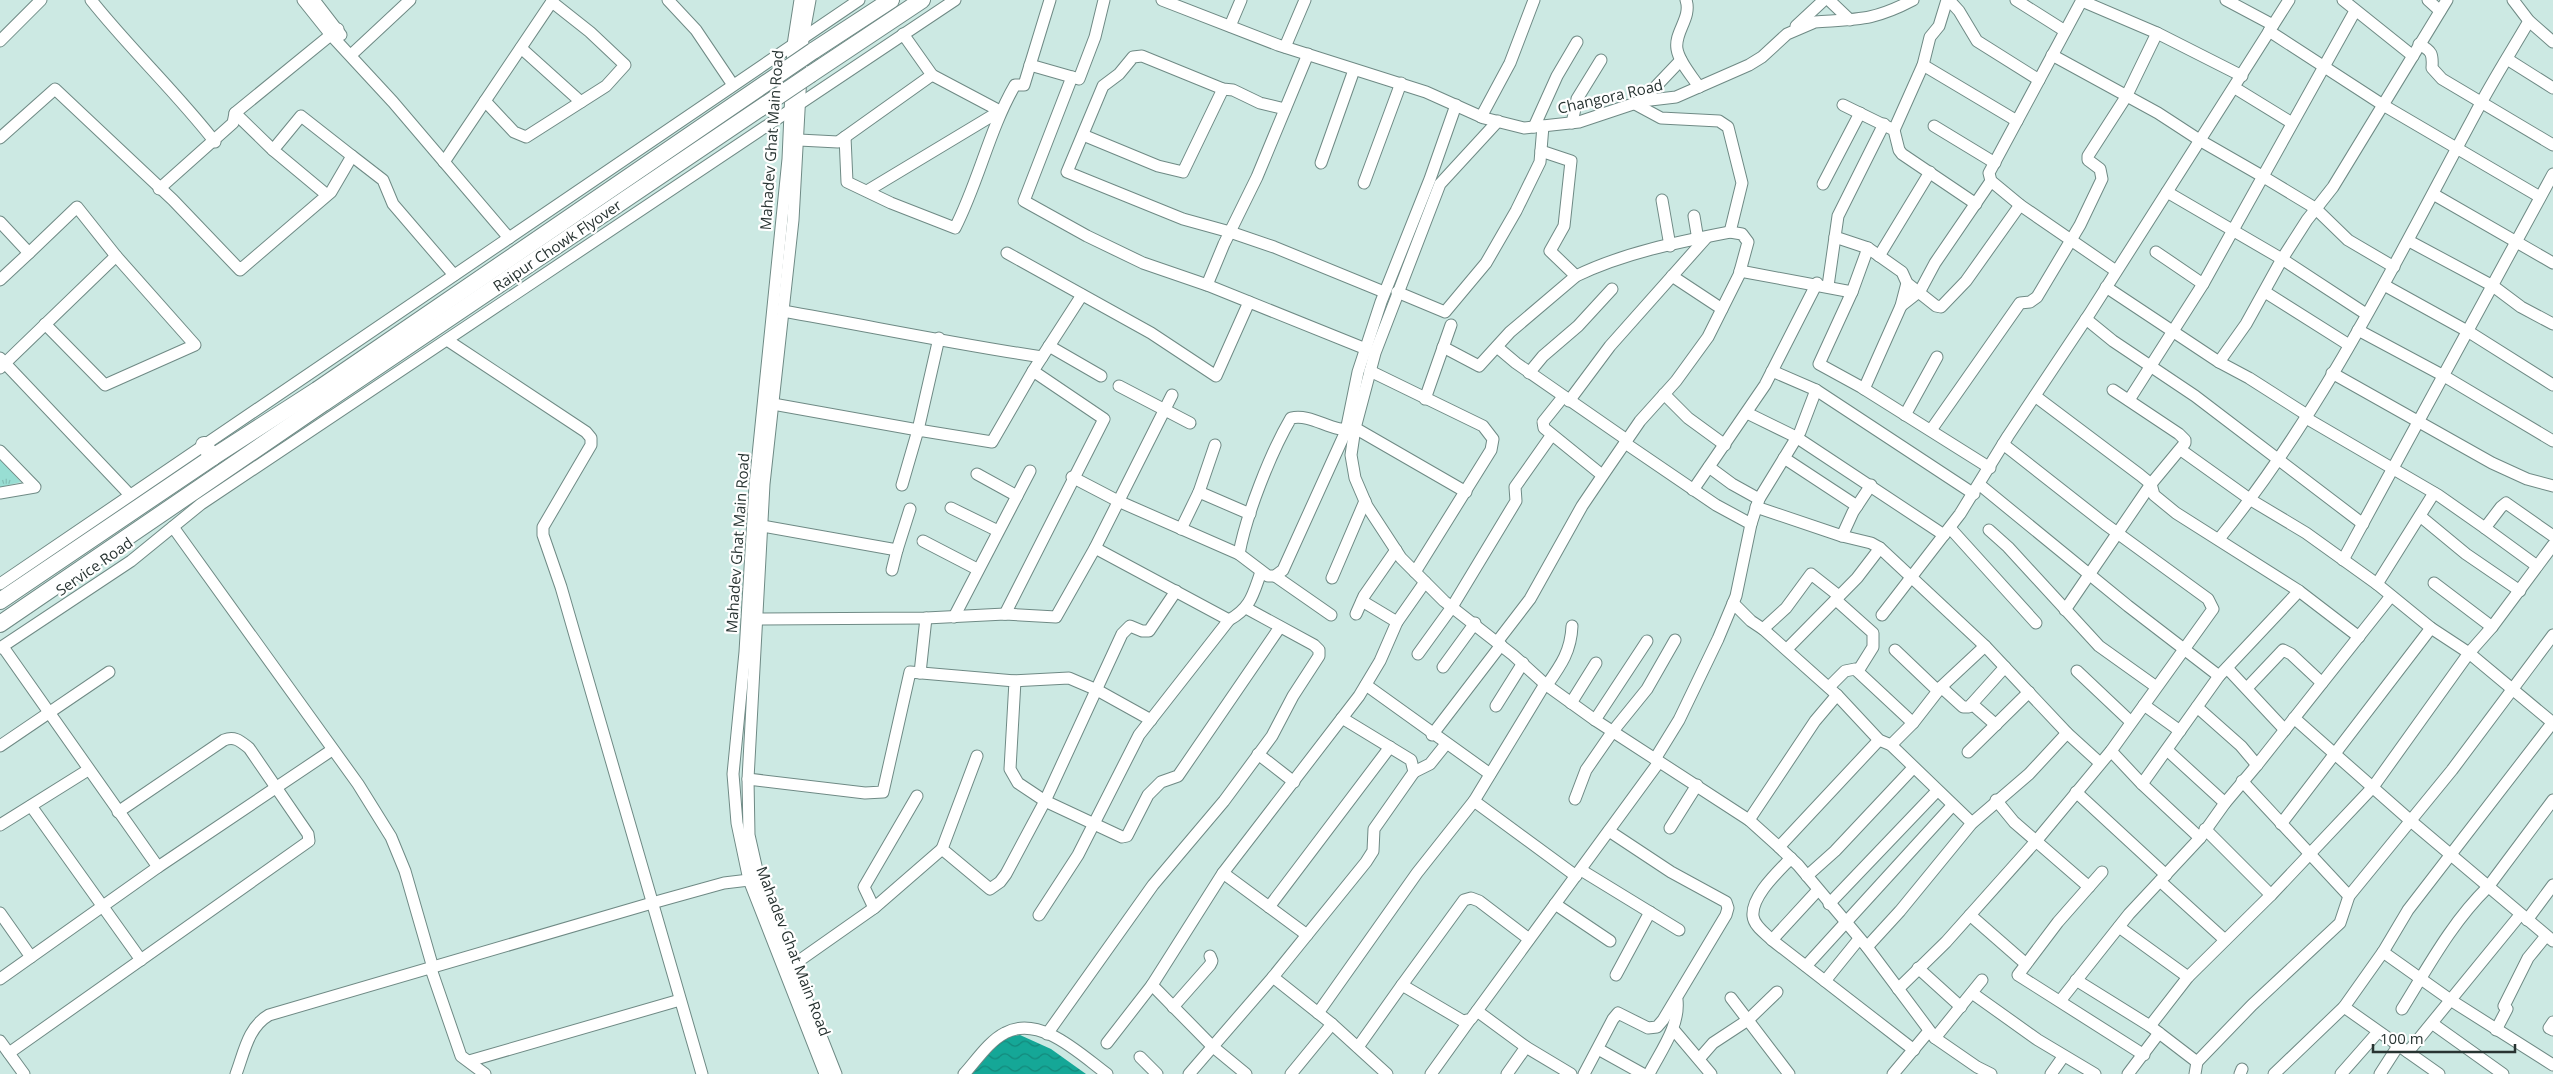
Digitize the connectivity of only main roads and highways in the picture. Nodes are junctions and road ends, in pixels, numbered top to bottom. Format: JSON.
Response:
{"nodes":[{"id":1,"x":891,"y":0,"type":"edge"},
{"id":2,"x":922,"y":0,"type":"edge"},
{"id":3,"x":321,"y":396,"type":"junction"},
{"id":4,"x":0,"y":601,"type":"edge"},
{"id":5,"x":0,"y":624,"type":"edge"}],
"edges":[{"from":1,"to":3,"type":"highway","name":"Raipur Chowk Flyover","bridge":true},
{"from":2,"to":3,"type":"highway","name":"Raipur Chowk Flyover","bridge":true},
{"from":3,"to":4,"type":"highway","name":"Raipur Chowk Flyover"},
{"from":3,"to":5,"type":"highway","name":"Raipur Chowk Flyover"}]}
